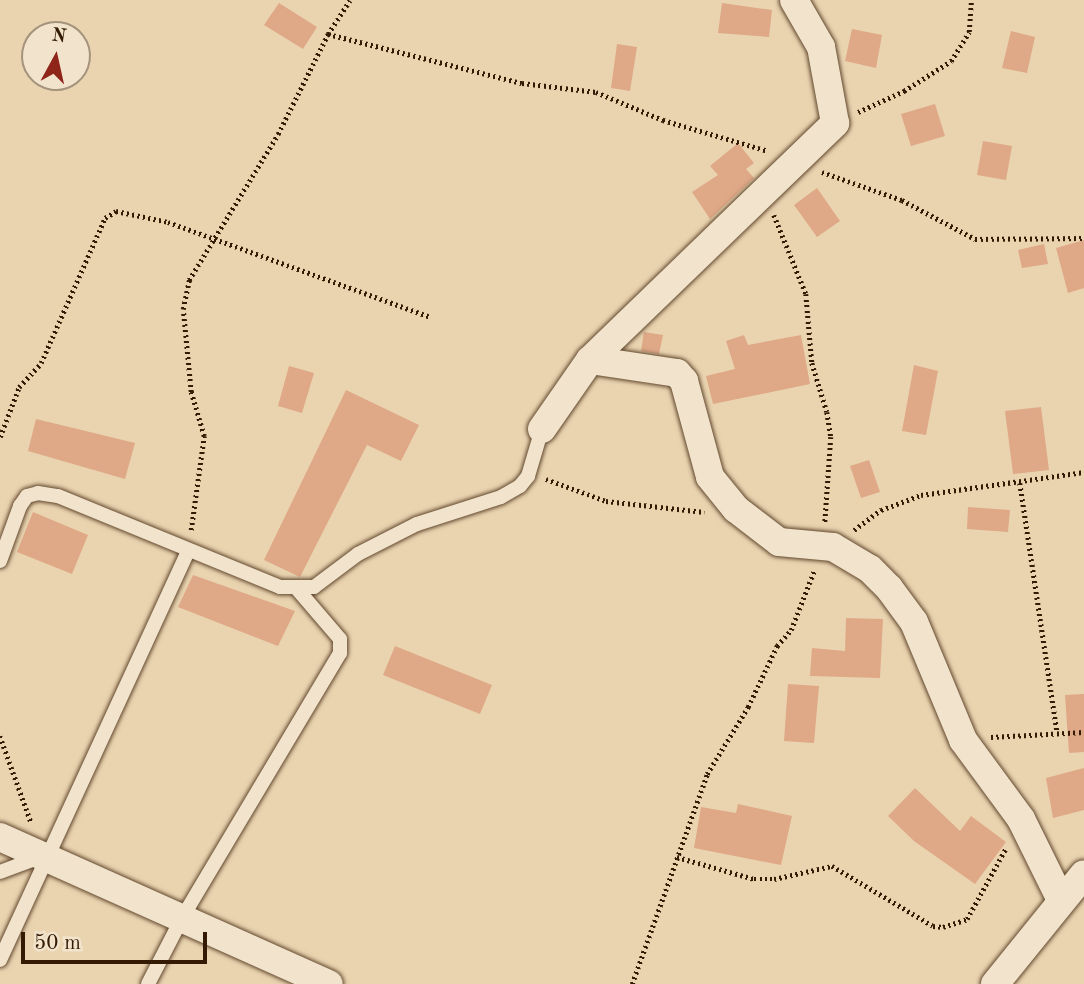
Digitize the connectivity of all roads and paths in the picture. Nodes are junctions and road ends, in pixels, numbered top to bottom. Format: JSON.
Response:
{"nodes":[{"id":1,"x":350,"y":0,"type":"edge"},
{"id":2,"x":794,"y":0,"type":"edge"},
{"id":3,"x":971,"y":0,"type":"edge"},
{"id":4,"x":327,"y":34,"type":"junction"},
{"id":5,"x":835,"y":123,"type":"junction"},
{"id":6,"x":798,"y":160,"type":"junction"},
{"id":7,"x":764,"y":192,"type":"junction"},
{"id":8,"x":1084,"y":238,"type":"edge"},
{"id":9,"x":212,"y":239,"type":"junction"},
{"id":10,"x":430,"y":317,"type":"dead end"},
{"id":11,"x":590,"y":360,"type":"junction"},
{"id":12,"x":542,"y":429,"type":"joint"},
{"id":13,"x":0,"y":437,"type":"edge"},
{"id":14,"x":1084,"y":472,"type":"edge"},
{"id":15,"x":528,"y":476,"type":"junction"},
{"id":16,"x":1020,"y":483,"type":"junction"},
{"id":17,"x":736,"y":509,"type":"junction"},
{"id":18,"x":828,"y":545,"type":"junction"},
{"id":19,"x":188,"y":552,"type":"junction"},
{"id":20,"x":0,"y":561,"type":"edge"},
{"id":21,"x":298,"y":590,"type":"junction"},
{"id":22,"x":1057,"y":730,"type":"junction"},
{"id":23,"x":1084,"y":732,"type":"edge"},
{"id":24,"x":0,"y":736,"type":"edge"},
{"id":25,"x":962,"y":740,"type":"junction"},
{"id":26,"x":1021,"y":819,"type":"junction"},
{"id":27,"x":0,"y":837,"type":"edge"},
{"id":28,"x":45,"y":856,"type":"junction"},
{"id":29,"x":677,"y":858,"type":"junction"},
{"id":30,"x":0,"y":872,"type":"edge"},
{"id":31,"x":1084,"y":874,"type":"edge"},
{"id":32,"x":1061,"y":900,"type":"junction"},
{"id":33,"x":182,"y":918,"type":"junction"},
{"id":34,"x":0,"y":960,"type":"edge"},
{"id":35,"x":148,"y":984,"type":"edge"},
{"id":36,"x":330,"y":984,"type":"edge"},
{"id":37,"x":632,"y":984,"type":"edge"},
{"id":38,"x":995,"y":984,"type":"edge"}],
"edges":[{"from":1,"to":4,"type":"path"},
{"from":2,"to":5,"type":"street"},
{"from":3,"to":5,"type":"path"},
{"from":4,"to":6,"type":"path"},
{"from":4,"to":9,"type":"path"},
{"from":5,"to":6,"type":"street"},
{"from":6,"to":7,"type":"street"},
{"from":6,"to":8,"type":"path"},
{"from":7,"to":11,"type":"street"},
{"from":7,"to":18,"type":"path"},
{"from":9,"to":10,"type":"path"},
{"from":9,"to":13,"type":"path"},
{"from":9,"to":19,"type":"path"},
{"from":11,"to":12,"type":"street"},
{"from":11,"to":17,"type":"street"},
{"from":12,"to":15,"type":"lane"},
{"from":14,"to":16,"type":"path"},
{"from":15,"to":17,"type":"path"},
{"from":15,"to":21,"type":"lane"},
{"from":16,"to":18,"type":"path"},
{"from":16,"to":22,"type":"path"},
{"from":17,"to":18,"type":"street"},
{"from":18,"to":25,"type":"street"},
{"from":18,"to":29,"type":"path"},
{"from":19,"to":20,"type":"lane"},
{"from":19,"to":21,"type":"lane"},
{"from":19,"to":28,"type":"lane"},
{"from":21,"to":33,"type":"lane"},
{"from":22,"to":23,"type":"path"},
{"from":22,"to":25,"type":"path"},
{"from":24,"to":28,"type":"path"},
{"from":25,"to":26,"type":"street"},
{"from":26,"to":29,"type":"path"},
{"from":26,"to":32,"type":"street"},
{"from":27,"to":28,"type":"street"},
{"from":28,"to":30,"type":"lane"},
{"from":28,"to":33,"type":"street"},
{"from":28,"to":34,"type":"lane"},
{"from":29,"to":37,"type":"path"},
{"from":31,"to":32,"type":"street"},
{"from":32,"to":38,"type":"street"},
{"from":33,"to":35,"type":"lane"},
{"from":33,"to":36,"type":"street"}]}
